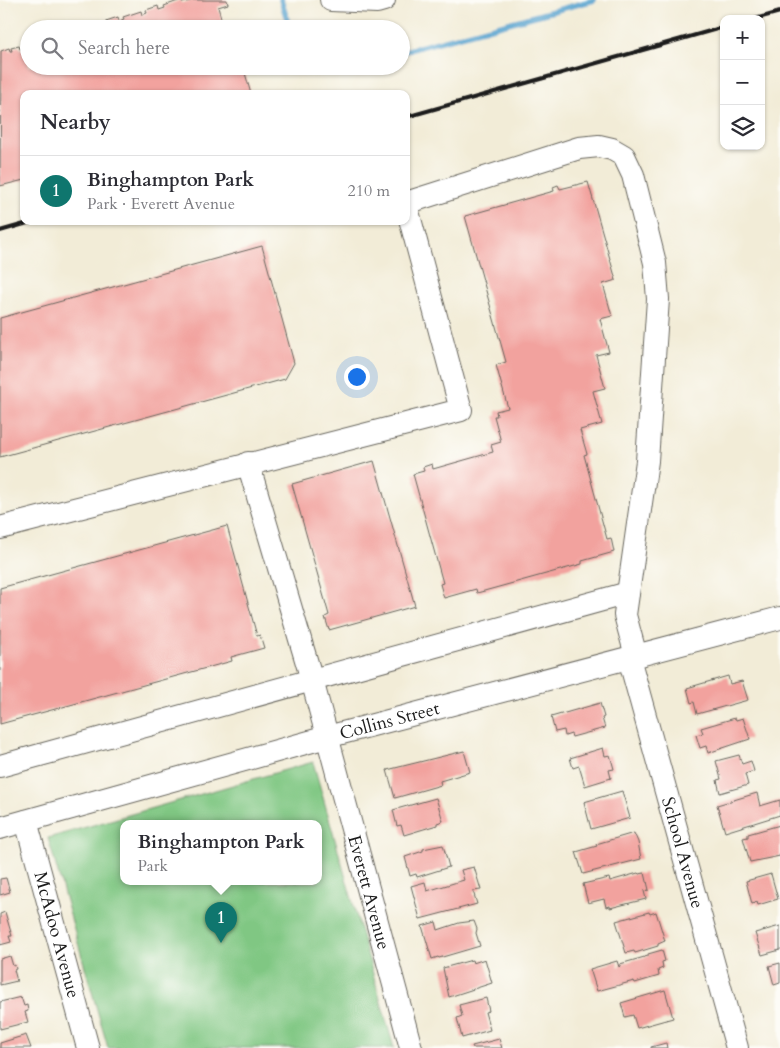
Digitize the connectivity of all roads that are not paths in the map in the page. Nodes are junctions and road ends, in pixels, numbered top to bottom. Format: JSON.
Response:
{"nodes":[{"id":1,"x":332,"y":0,"type":"edge"},
{"id":2,"x":384,"y":0,"type":"edge"},
{"id":3,"x":410,"y":203,"type":"edge"},
{"id":4,"x":410,"y":219,"type":"edge"},
{"id":5,"x":248,"y":464,"type":"junction"},
{"id":6,"x":0,"y":528,"type":"edge"},
{"id":7,"x":628,"y":592,"type":"junction"},
{"id":8,"x":780,"y":618,"type":"edge"},
{"id":9,"x":633,"y":657,"type":"junction"},
{"id":10,"x":312,"y":680,"type":"junction"},
{"id":11,"x":327,"y":737,"type":"junction"},
{"id":12,"x":0,"y":766,"type":"edge"},
{"id":13,"x":26,"y":821,"type":"junction"},
{"id":14,"x":0,"y":828,"type":"edge"},
{"id":15,"x":88,"y":1048,"type":"edge"},
{"id":16,"x":411,"y":1048,"type":"edge"},
{"id":17,"x":737,"y":1048,"type":"edge"}],
"edges":[{"from":1,"to":2,"type":"street"},
{"from":3,"to":7,"type":"street","name":"School Avenue"},
{"from":4,"to":5,"type":"street"},
{"from":5,"to":6,"type":"street"},
{"from":5,"to":10,"type":"street","name":"Everett Avenue"},
{"from":7,"to":9,"type":"street","name":"School Avenue"},
{"from":7,"to":10,"type":"street"},
{"from":8,"to":9,"type":"street","name":"Collins Street"},
{"from":9,"to":11,"type":"street","name":"Collins Street"},
{"from":9,"to":17,"type":"street","name":"School Avenue"},
{"from":10,"to":11,"type":"street","name":"Everett Avenue"},
{"from":10,"to":12,"type":"street"},
{"from":11,"to":13,"type":"street","name":"Collins Street"},
{"from":11,"to":16,"type":"street","name":"Everett Avenue"},
{"from":13,"to":14,"type":"street","name":"Collins Street"},
{"from":13,"to":15,"type":"street","name":"McAdoo Avenue"}]}
